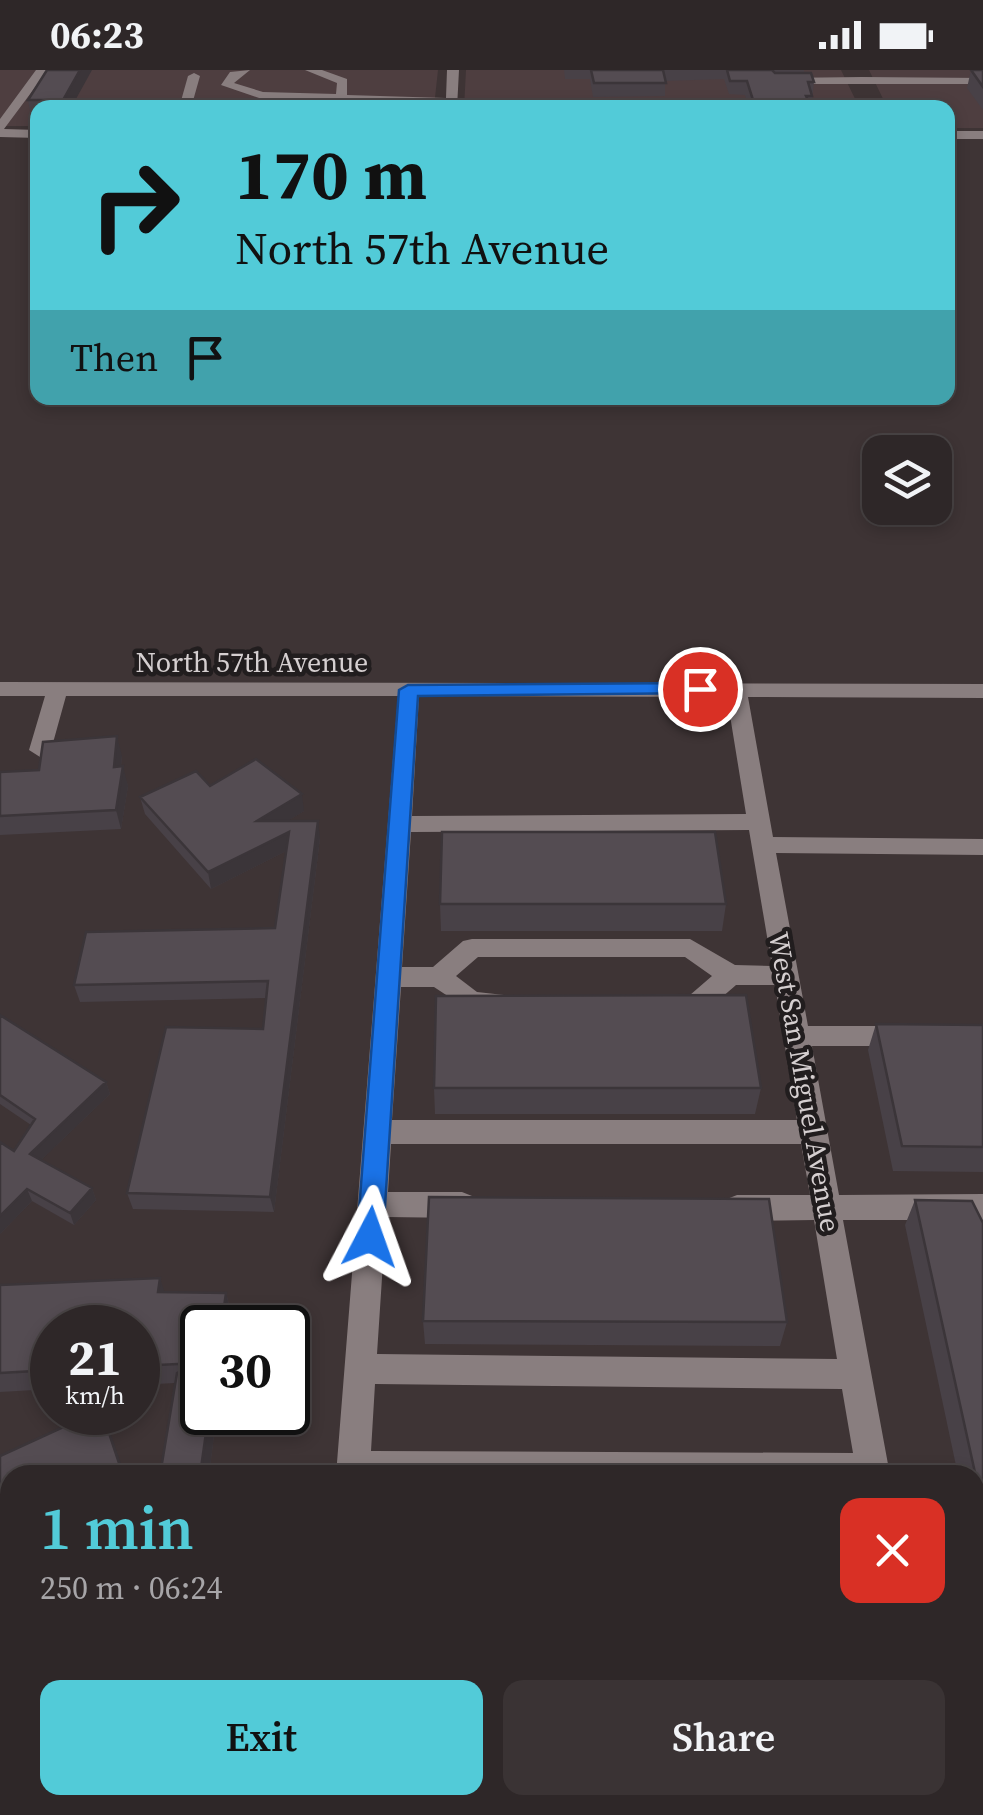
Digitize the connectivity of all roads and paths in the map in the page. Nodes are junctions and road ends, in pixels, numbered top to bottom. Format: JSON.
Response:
{"nodes":[{"id":1,"x":42,"y":70,"type":"edge"},
{"id":2,"x":244,"y":70,"type":"edge"},
{"id":3,"x":311,"y":70,"type":"edge"},
{"id":4,"x":454,"y":70,"type":"edge"},
{"id":5,"x":194,"y":76,"type":"dead end"},
{"id":6,"x":860,"y":77,"type":"edge"},
{"id":7,"x":776,"y":80,"type":"edge"},
{"id":8,"x":983,"y":81,"type":"edge"},
{"id":9,"x":187,"y":100,"type":"edge"},
{"id":10,"x":341,"y":100,"type":"joint"},
{"id":11,"x":451,"y":100,"type":"edge"},
{"id":12,"x":872,"y":100,"type":"edge"},
{"id":13,"x":0,"y":130,"type":"edge"},
{"id":14,"x":30,"y":133,"type":"edge"},
{"id":15,"x":955,"y":135,"type":"edge"},
{"id":16,"x":983,"y":135,"type":"edge"},
{"id":17,"x":0,"y":689,"type":"edge"},
{"id":18,"x":57,"y":689,"type":"junction"},
{"id":19,"x":736,"y":689,"type":"junction"},
{"id":20,"x":408,"y":690,"type":"junction"},
{"id":21,"x":983,"y":691,"type":"edge"},
{"id":22,"x":40,"y":750,"type":"edge"},
{"id":23,"x":399,"y":824,"type":"junction"},
{"id":24,"x":761,"y":833,"type":"junction"},
{"id":25,"x":983,"y":847,"type":"edge"},
{"id":26,"x":730,"y":974,"type":"junction"},
{"id":27,"x":439,"y":976,"type":"junction"},
{"id":28,"x":786,"y":976,"type":"junction"},
{"id":29,"x":388,"y":977,"type":"junction"},
{"id":30,"x":528,"y":1002,"type":"edge"},
{"id":31,"x":658,"y":1004,"type":"edge"},
{"id":32,"x":797,"y":1036,"type":"junction"},
{"id":33,"x":931,"y":1036,"type":"edge"},
{"id":34,"x":378,"y":1132,"type":"junction"},
{"id":35,"x":813,"y":1132,"type":"junction"},
{"id":36,"x":372,"y":1204,"type":"junction"},
{"id":37,"x":491,"y":1205,"type":"edge"},
{"id":38,"x":979,"y":1207,"type":"edge"},
{"id":39,"x":708,"y":1208,"type":"edge"},
{"id":40,"x":827,"y":1209,"type":"junction"},
{"id":41,"x":983,"y":1238,"type":"edge"},
{"id":42,"x":360,"y":1369,"type":"junction"},
{"id":43,"x":855,"y":1374,"type":"junction"},
{"id":44,"x":353,"y":1465,"type":"edge"},
{"id":45,"x":871,"y":1465,"type":"edge"}],
"edges":[{"from":1,"to":13,"type":"street"},
{"from":2,"to":10,"type":"street"},
{"from":3,"to":10,"type":"street"},
{"from":4,"to":11,"type":"street"},
{"from":5,"to":9,"type":"street"},
{"from":6,"to":7,"type":"street"},
{"from":6,"to":8,"type":"street"},
{"from":6,"to":12,"type":"street"},
{"from":13,"to":14,"type":"street"},
{"from":15,"to":16,"type":"street"},
{"from":17,"to":18,"type":"street","name":"North 57th Avenue"},
{"from":18,"to":20,"type":"street","name":"North 57th Avenue"},
{"from":18,"to":22,"type":"street"},
{"from":19,"to":20,"type":"street","name":"North 57th Avenue"},
{"from":19,"to":21,"type":"street","name":"North 57th Avenue"},
{"from":19,"to":24,"type":"street","name":"West San Miguel Avenue"},
{"from":20,"to":23,"type":"street"},
{"from":23,"to":24,"type":"street"},
{"from":23,"to":29,"type":"street"},
{"from":24,"to":25,"type":"street"},
{"from":24,"to":28,"type":"street","name":"West San Miguel Avenue"},
{"from":26,"to":27,"type":"street"},
{"from":26,"to":28,"type":"street"},
{"from":26,"to":31,"type":"street"},
{"from":27,"to":29,"type":"street"},
{"from":27,"to":30,"type":"street"},
{"from":28,"to":32,"type":"street","name":"West San Miguel Avenue"},
{"from":29,"to":34,"type":"street"},
{"from":32,"to":33,"type":"street"},
{"from":32,"to":35,"type":"street","name":"West San Miguel Avenue"},
{"from":34,"to":35,"type":"street"},
{"from":34,"to":36,"type":"street"},
{"from":35,"to":40,"type":"street","name":"West San Miguel Avenue"},
{"from":36,"to":37,"type":"street"},
{"from":36,"to":42,"type":"street"},
{"from":38,"to":40,"type":"street"},
{"from":38,"to":41,"type":"street"},
{"from":39,"to":40,"type":"street"},
{"from":40,"to":43,"type":"street","name":"West San Miguel Avenue"},
{"from":42,"to":43,"type":"street"},
{"from":42,"to":44,"type":"street"},
{"from":43,"to":45,"type":"street","name":"West San Miguel Avenue"}]}
